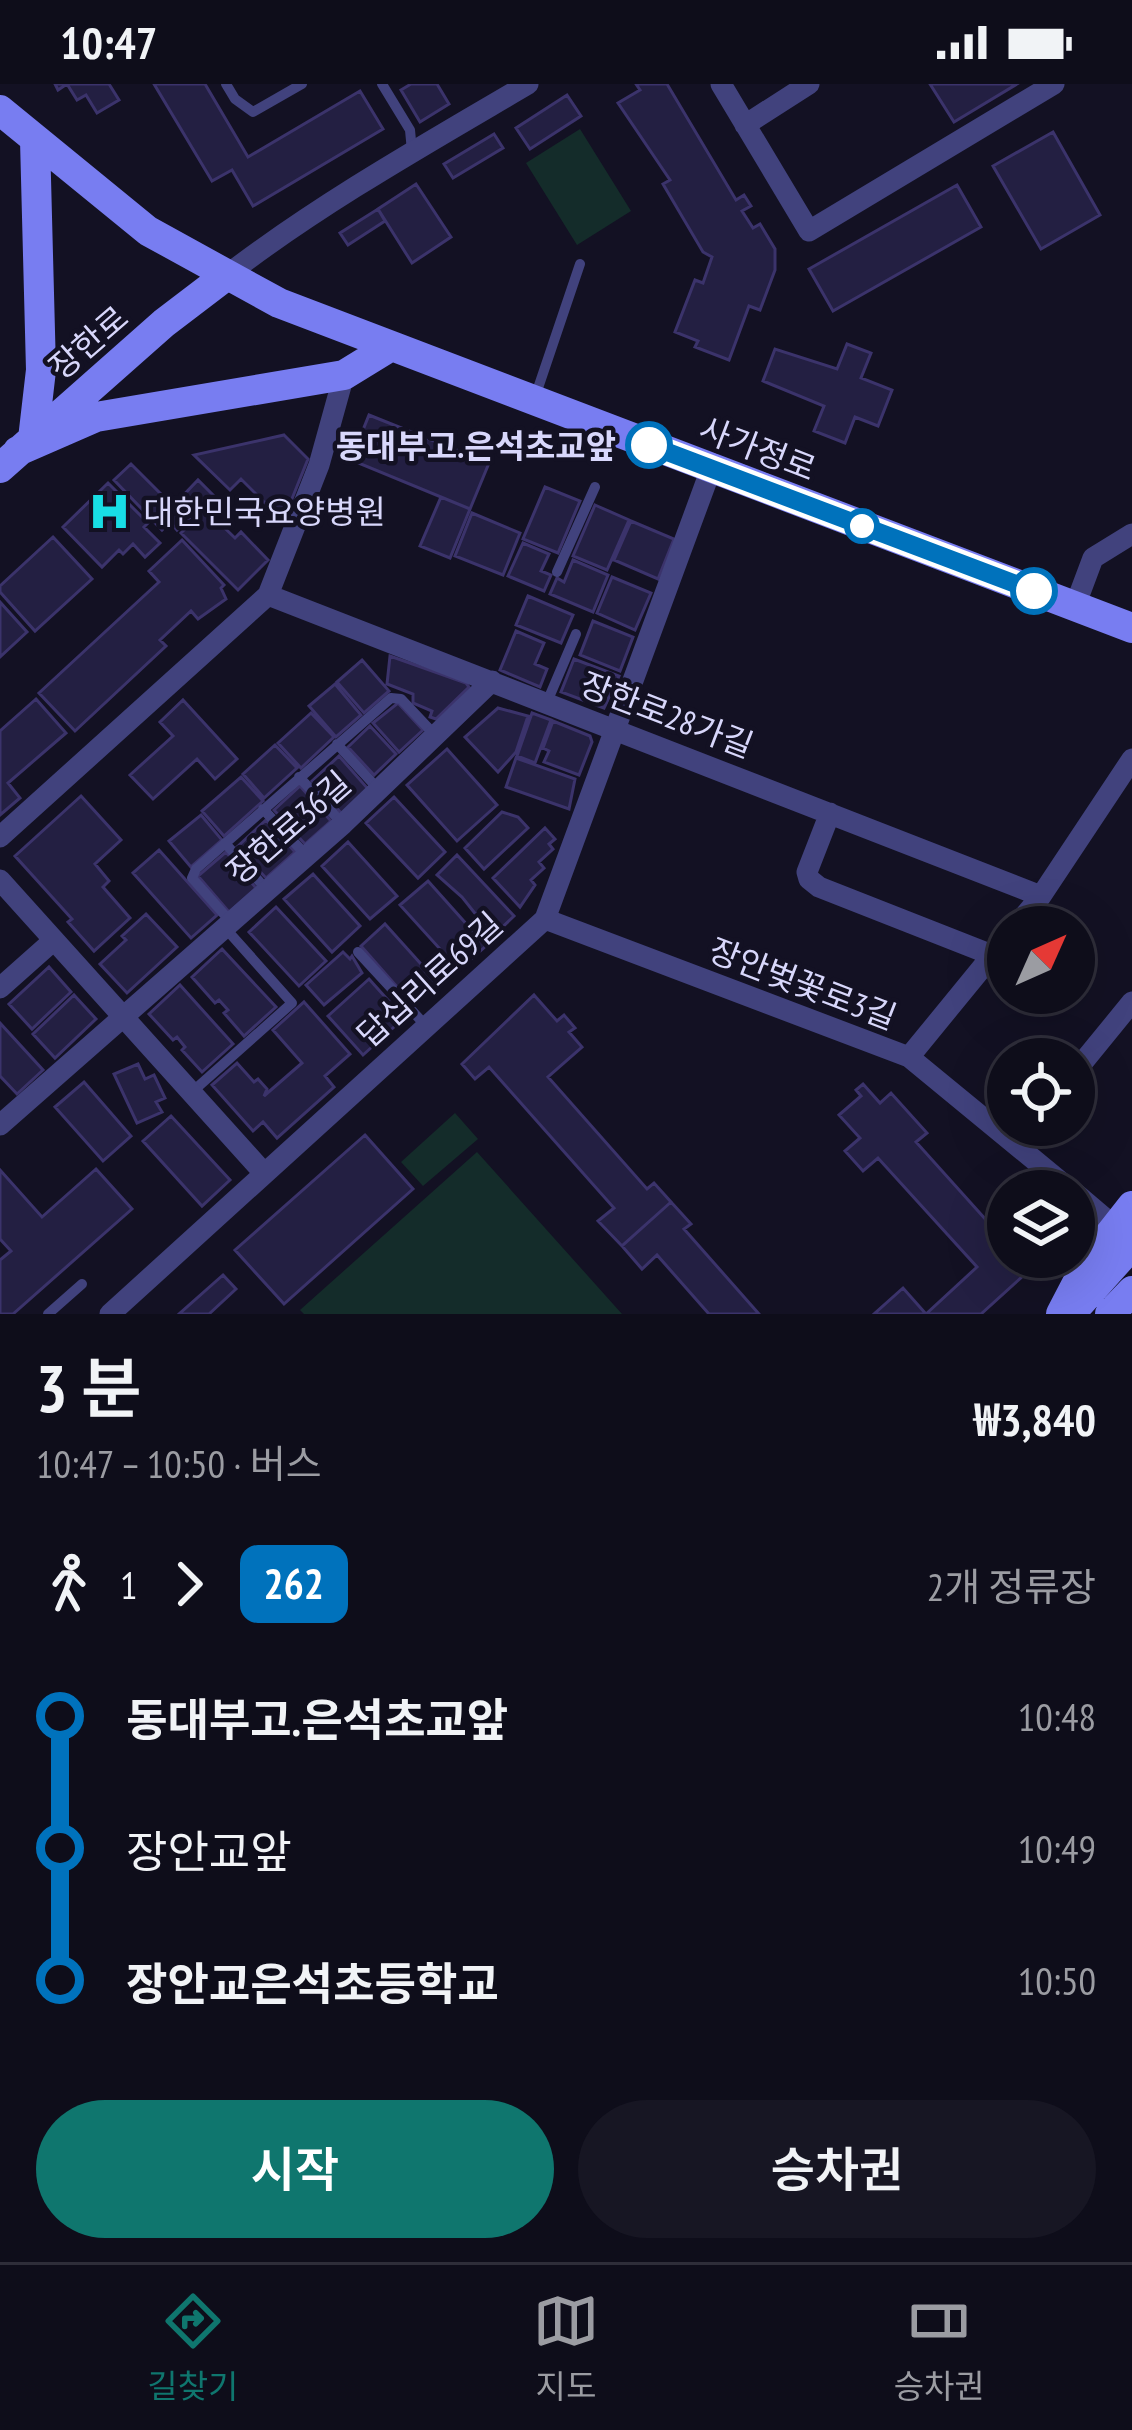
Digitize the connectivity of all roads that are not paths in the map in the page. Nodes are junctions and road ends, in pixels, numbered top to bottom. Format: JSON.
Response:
{"nodes":[{"id":1,"x":226,"y":84,"type":"edge"},
{"id":2,"x":302,"y":84,"type":"edge"},
{"id":3,"x":382,"y":84,"type":"edge"},
{"id":4,"x":528,"y":84,"type":"edge"},
{"id":5,"x":721,"y":84,"type":"edge"},
{"id":6,"x":808,"y":84,"type":"edge"},
{"id":7,"x":1054,"y":84,"type":"edge"},
{"id":8,"x":0,"y":110,"type":"edge"},
{"id":9,"x":745,"y":124,"type":"junction"},
{"id":10,"x":35,"y":140,"type":"junction"},
{"id":11,"x":412,"y":152,"type":"junction"},
{"id":12,"x":580,"y":263,"type":"dead end"},
{"id":13,"x":227,"y":275,"type":"junction"},
{"id":14,"x":388,"y":348,"type":"junction"},
{"id":15,"x":344,"y":375,"type":"junction"},
{"id":16,"x":534,"y":402,"type":"junction"},
{"id":17,"x":17,"y":452,"type":"edge"},
{"id":18,"x":711,"y":469,"type":"junction"},
{"id":19,"x":595,"y":487,"type":"dead end"},
{"id":20,"x":1132,"y":534,"type":"edge"},
{"id":21,"x":557,"y":572,"type":"dead end"},
{"id":22,"x":268,"y":595,"type":"junction"},
{"id":23,"x":1075,"y":606,"type":"junction"},
{"id":24,"x":1132,"y":628,"type":"edge"},
{"id":25,"x":576,"y":634,"type":"dead end"},
{"id":26,"x":492,"y":681,"type":"junction"},
{"id":27,"x":547,"y":702,"type":"junction"},
{"id":28,"x":614,"y":728,"type":"junction"},
{"id":29,"x":436,"y":736,"type":"junction"},
{"id":30,"x":337,"y":744,"type":"junction"},
{"id":31,"x":1132,"y":759,"type":"edge"},
{"id":32,"x":299,"y":777,"type":"junction"},
{"id":33,"x":379,"y":790,"type":"junction"},
{"id":34,"x":263,"y":809,"type":"junction"},
{"id":35,"x":830,"y":813,"type":"junction"},
{"id":36,"x":343,"y":824,"type":"junction"},
{"id":37,"x":0,"y":837,"type":"edge"},
{"id":38,"x":225,"y":843,"type":"junction"},
{"id":39,"x":307,"y":856,"type":"junction"},
{"id":40,"x":0,"y":880,"type":"edge"},
{"id":41,"x":267,"y":890,"type":"junction"},
{"id":42,"x":1041,"y":896,"type":"junction"},
{"id":43,"x":1033,"y":906,"type":"edge"},
{"id":44,"x":545,"y":919,"type":"junction"},
{"id":45,"x":226,"y":924,"type":"junction"},
{"id":46,"x":54,"y":940,"type":"junction"},
{"id":47,"x":358,"y":952,"type":"dead end"},
{"id":48,"x":987,"y":954,"type":"edge"},
{"id":49,"x":987,"y":962,"type":"edge"},
{"id":50,"x":0,"y":988,"type":"edge"},
{"id":51,"x":1132,"y":1002,"type":"edge"},
{"id":52,"x":122,"y":1016,"type":"junction"},
{"id":53,"x":427,"y":1027,"type":"junction"},
{"id":54,"x":1095,"y":1047,"type":"edge"},
{"id":55,"x":909,"y":1057,"type":"junction"},
{"id":56,"x":191,"y":1093,"type":"junction"},
{"id":57,"x":987,"y":1121,"type":"edge"},
{"id":58,"x":0,"y":1125,"type":"edge"},
{"id":59,"x":1017,"y":1146,"type":"edge"},
{"id":60,"x":1046,"y":1170,"type":"edge"},
{"id":61,"x":263,"y":1172,"type":"junction"},
{"id":62,"x":1095,"y":1206,"type":"edge"},
{"id":63,"x":1126,"y":1226,"type":"edge"},
{"id":64,"x":82,"y":1284,"type":"dead end"},
{"id":65,"x":1132,"y":1291,"type":"edge"},
{"id":66,"x":48,"y":1314,"type":"edge"},
{"id":67,"x":110,"y":1314,"type":"edge"},
{"id":68,"x":1066,"y":1314,"type":"edge"},
{"id":69,"x":1110,"y":1314,"type":"edge"}],
"edges":[{"from":1,"to":2,"type":"lane"},
{"from":3,"to":11,"type":"lane"},
{"from":4,"to":11,"type":"street"},
{"from":5,"to":9,"type":"street"},
{"from":6,"to":9,"type":"street"},
{"from":7,"to":9,"type":"street"},
{"from":8,"to":10,"type":"main road","name":"사가정로"},
{"from":10,"to":13,"type":"main road","name":"사가정로"},
{"from":10,"to":17,"type":"main road"},
{"from":11,"to":13,"type":"street"},
{"from":12,"to":16,"type":"lane"},
{"from":13,"to":14,"type":"main road","name":"사가정로"},
{"from":13,"to":17,"type":"main road","name":"장한로"},
{"from":14,"to":15,"type":"main road"},
{"from":14,"to":16,"type":"main road","name":"사가정로"},
{"from":15,"to":17,"type":"main road"},
{"from":15,"to":22,"type":"street"},
{"from":16,"to":18,"type":"main road","name":"사가정로"},
{"from":18,"to":23,"type":"main road","name":"사가정로"},
{"from":18,"to":28,"type":"street","name":"답십리로69길"},
{"from":19,"to":21,"type":"lane"},
{"from":20,"to":23,"type":"street"},
{"from":22,"to":26,"type":"street","name":"장한로28가길"},
{"from":22,"to":37,"type":"street"},
{"from":23,"to":24,"type":"main road","name":"사가정로"},
{"from":25,"to":27,"type":"lane"},
{"from":26,"to":27,"type":"street","name":"장한로28가길"},
{"from":26,"to":29,"type":"street","name":"장한로36길"},
{"from":27,"to":28,"type":"street","name":"장한로28가길"},
{"from":28,"to":35,"type":"street","name":"장한로28가길"},
{"from":28,"to":44,"type":"street","name":"답십리로69길"},
{"from":29,"to":30,"type":"lane"},
{"from":29,"to":33,"type":"street","name":"장한로36길"},
{"from":30,"to":32,"type":"lane"},
{"from":30,"to":33,"type":"lane"},
{"from":31,"to":42,"type":"street"},
{"from":32,"to":34,"type":"lane"},
{"from":32,"to":36,"type":"lane"},
{"from":33,"to":36,"type":"street","name":"장한로36길"},
{"from":34,"to":38,"type":"lane"},
{"from":34,"to":39,"type":"lane"},
{"from":35,"to":42,"type":"street","name":"장한로28가길"},
{"from":35,"to":48,"type":"street"},
{"from":36,"to":39,"type":"street","name":"장한로36길"},
{"from":38,"to":41,"type":"lane"},
{"from":38,"to":45,"type":"lane"},
{"from":39,"to":41,"type":"street","name":"장한로36길"},
{"from":40,"to":46,"type":"street"},
{"from":41,"to":45,"type":"street","name":"장한로36길"},
{"from":42,"to":43,"type":"street"},
{"from":44,"to":53,"type":"street","name":"답십리로69길"},
{"from":44,"to":55,"type":"street","name":"장안벚꽃로3길"},
{"from":45,"to":52,"type":"street","name":"장한로36길"},
{"from":45,"to":56,"type":"lane"},
{"from":46,"to":50,"type":"street"},
{"from":46,"to":52,"type":"street"},
{"from":47,"to":53,"type":"lane"},
{"from":49,"to":55,"type":"street"},
{"from":51,"to":54,"type":"street"},
{"from":52,"to":56,"type":"street"},
{"from":52,"to":58,"type":"street","name":"장한로36길"},
{"from":53,"to":61,"type":"street","name":"답십리로69길"},
{"from":55,"to":57,"type":"street","name":"장안벚꽃로3길"},
{"from":56,"to":61,"type":"street"},
{"from":59,"to":60,"type":"street","name":"장안벚꽃로3길"},
{"from":61,"to":67,"type":"street","name":"답십리로69길"},
{"from":62,"to":63,"type":"street","name":"장안벚꽃로3길"},
{"from":63,"to":68,"type":"main road"},
{"from":64,"to":66,"type":"lane"},
{"from":65,"to":69,"type":"main road"}]}
